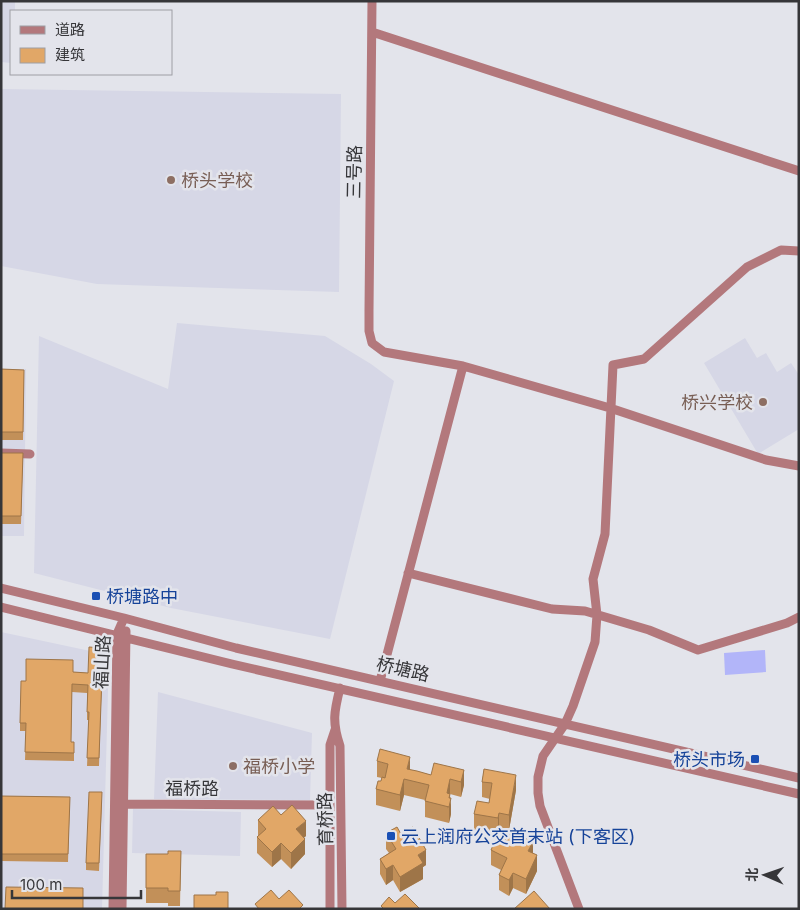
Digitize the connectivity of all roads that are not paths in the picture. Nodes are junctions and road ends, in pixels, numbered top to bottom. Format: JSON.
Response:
{"nodes":[{"id":1,"x":372,"y":1,"type":"edge"},
{"id":2,"x":372,"y":32,"type":"junction"},
{"id":3,"x":799,"y":171,"type":"edge"},
{"id":4,"x":799,"y":251,"type":"edge"},
{"id":5,"x":463,"y":366,"type":"junction"},
{"id":6,"x":610,"y":408,"type":"junction"},
{"id":7,"x":1,"y":453,"type":"edge"},
{"id":8,"x":30,"y":454,"type":"dead end"},
{"id":9,"x":799,"y":466,"type":"edge"},
{"id":10,"x":408,"y":573,"type":"junction"},
{"id":11,"x":1,"y":588,"type":"edge"},
{"id":12,"x":1,"y":607,"type":"edge"},
{"id":13,"x":597,"y":615,"type":"junction"},
{"id":14,"x":799,"y":617,"type":"edge"},
{"id":15,"x":124,"y":618,"type":"junction"},
{"id":16,"x":122,"y":635,"type":"junction"},
{"id":17,"x":380,"y":681,"type":"junction"},
{"id":18,"x":340,"y":688,"type":"junction"},
{"id":19,"x":565,"y":724,"type":"junction"},
{"id":20,"x":335,"y":730,"type":"junction"},
{"id":21,"x":555,"y":737,"type":"junction"},
{"id":22,"x":799,"y":778,"type":"edge"},
{"id":23,"x":799,"y":794,"type":"edge"},
{"id":24,"x":119,"y":804,"type":"junction"},
{"id":25,"x":330,"y":805,"type":"junction"},
{"id":26,"x":113,"y":909,"type":"edge"},
{"id":27,"x":122,"y":909,"type":"edge"},
{"id":28,"x":330,"y":909,"type":"edge"},
{"id":29,"x":342,"y":909,"type":"edge"},
{"id":30,"x":579,"y":909,"type":"edge"}],
"edges":[{"from":1,"to":2,"type":"street","name":"三号路"},
{"from":2,"to":3,"type":"street"},
{"from":2,"to":5,"type":"street","name":"三号路"},
{"from":4,"to":6,"type":"street"},
{"from":5,"to":6,"type":"street"},
{"from":5,"to":10,"type":"street"},
{"from":6,"to":9,"type":"street"},
{"from":6,"to":13,"type":"street"},
{"from":7,"to":8,"type":"street"},
{"from":10,"to":13,"type":"street"},
{"from":10,"to":17,"type":"street"},
{"from":11,"to":15,"type":"street","name":"桥塘路"},
{"from":12,"to":16,"type":"street","name":"桥塘路"},
{"from":13,"to":14,"type":"street"},
{"from":13,"to":19,"type":"street"},
{"from":15,"to":16,"type":"street","name":"福山路"},
{"from":15,"to":17,"type":"street","name":"桥塘路"},
{"from":16,"to":18,"type":"street","name":"桥塘路"},
{"from":16,"to":24,"type":"street","name":"福山路"},
{"from":17,"to":19,"type":"street","name":"桥塘路"},
{"from":18,"to":20,"type":"street","name":"育桥路"},
{"from":18,"to":21,"type":"street","name":"桥塘路"},
{"from":19,"to":21,"type":"street"},
{"from":19,"to":22,"type":"street","name":"桥塘路"},
{"from":20,"to":25,"type":"street","name":"育桥路"},
{"from":20,"to":29,"type":"street","name":"育桥路"},
{"from":21,"to":23,"type":"street","name":"桥塘路"},
{"from":21,"to":30,"type":"street"},
{"from":24,"to":25,"type":"street","name":"福桥路"},
{"from":24,"to":26,"type":"street","name":"福山路"},
{"from":24,"to":27,"type":"street","name":"福山路"},
{"from":25,"to":28,"type":"street","name":"育桥路"}]}
